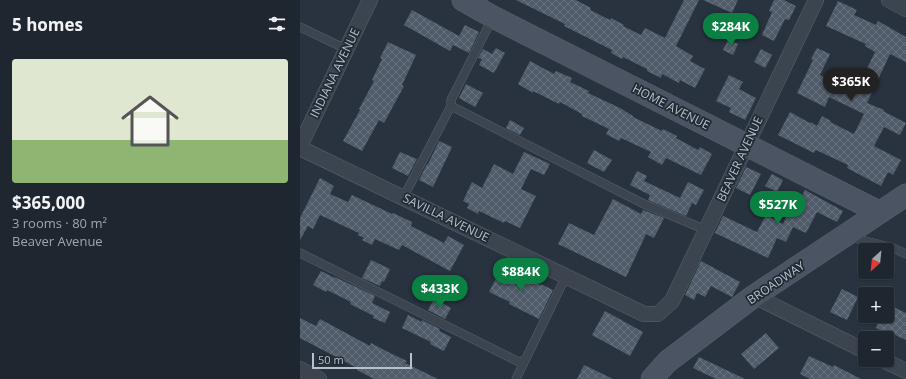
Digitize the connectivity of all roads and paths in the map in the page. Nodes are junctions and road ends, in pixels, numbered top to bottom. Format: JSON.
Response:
{"nodes":[{"id":1,"x":370,"y":0,"type":"edge"},
{"id":2,"x":463,"y":0,"type":"edge"},
{"id":3,"x":816,"y":0,"type":"edge"},
{"id":4,"x":889,"y":0,"type":"edge"},
{"id":5,"x":906,"y":9,"type":"edge"},
{"id":6,"x":494,"y":17,"type":"junction"},
{"id":7,"x":300,"y":27,"type":"edge"},
{"id":8,"x":346,"y":49,"type":"junction"},
{"id":9,"x":451,"y":106,"type":"junction"},
{"id":10,"x":747,"y":145,"type":"junction"},
{"id":11,"x":300,"y":147,"type":"edge"},
{"id":12,"x":906,"y":195,"type":"edge"},
{"id":13,"x":403,"y":198,"type":"junction"},
{"id":14,"x":879,"y":212,"type":"junction"},
{"id":15,"x":706,"y":230,"type":"junction"},
{"id":16,"x":845,"y":236,"type":"junction"},
{"id":17,"x":300,"y":253,"type":"edge"},
{"id":18,"x":906,"y":254,"type":"edge"},
{"id":19,"x":566,"y":276,"type":"junction"},
{"id":20,"x":754,"y":296,"type":"junction"},
{"id":21,"x":658,"y":314,"type":"joint"},
{"id":22,"x":858,"y":348,"type":"edge"},
{"id":23,"x":524,"y":360,"type":"junction"},
{"id":24,"x":894,"y":366,"type":"edge"},
{"id":25,"x":300,"y":369,"type":"edge"},
{"id":26,"x":906,"y":372,"type":"edge"},
{"id":27,"x":517,"y":378,"type":"edge"},
{"id":28,"x":319,"y":379,"type":"edge"},
{"id":29,"x":652,"y":379,"type":"edge"}],
"edges":[{"from":1,"to":8,"type":"street","name":"INDIANA AVENUE"},
{"from":2,"to":6,"type":"street","name":"HOME AVENUE"},
{"from":3,"to":10,"type":"street","name":"BEAVER AVENUE"},
{"from":4,"to":5,"type":"street"},
{"from":6,"to":9,"type":"lane"},
{"from":6,"to":10,"type":"street","name":"HOME AVENUE"},
{"from":7,"to":8,"type":"lane"},
{"from":8,"to":11,"type":"street","name":"INDIANA AVENUE"},
{"from":9,"to":13,"type":"lane"},
{"from":9,"to":15,"type":"lane"},
{"from":10,"to":14,"type":"street","name":"HOME AVENUE"},
{"from":10,"to":15,"type":"street","name":"BEAVER AVENUE"},
{"from":11,"to":13,"type":"street","name":"SAVILLA AVENUE"},
{"from":12,"to":14,"type":"street","name":"BROADWAY"},
{"from":13,"to":19,"type":"street","name":"SAVILLA AVENUE"},
{"from":14,"to":16,"type":"street","name":"BROADWAY"},
{"from":15,"to":21,"type":"street","name":"BEAVER AVENUE"},
{"from":16,"to":18,"type":"lane"},
{"from":16,"to":20,"type":"street","name":"BROADWAY"},
{"from":17,"to":23,"type":"lane"},
{"from":19,"to":21,"type":"street","name":"SAVILLA AVENUE"},
{"from":19,"to":23,"type":"lane"},
{"from":20,"to":22,"type":"street"},
{"from":20,"to":29,"type":"street","name":"BROADWAY"},
{"from":23,"to":27,"type":"lane"},
{"from":24,"to":26,"type":"street"},
{"from":25,"to":28,"type":"street"}]}
